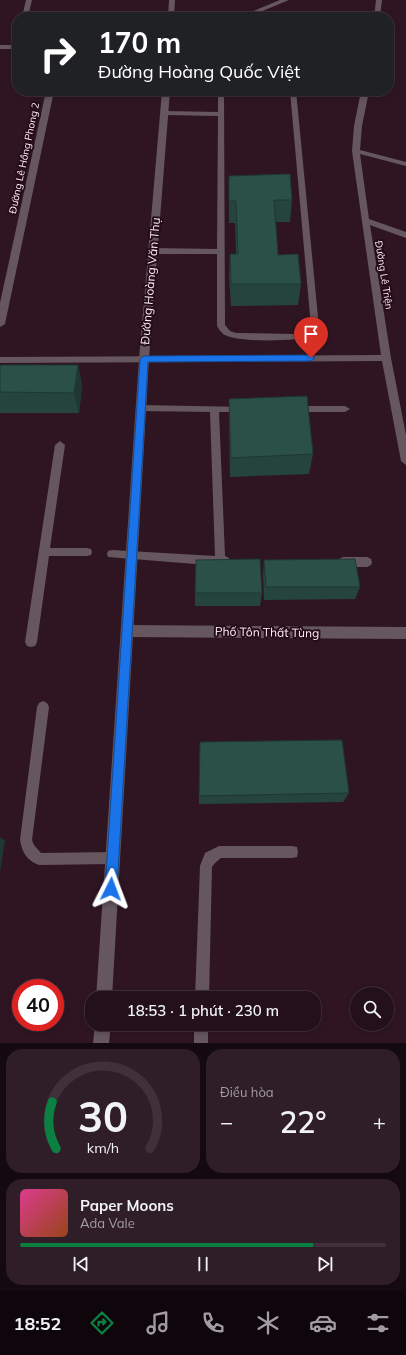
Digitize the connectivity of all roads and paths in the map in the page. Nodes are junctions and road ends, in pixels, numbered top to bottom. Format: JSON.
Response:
{"nodes":[{"id":1,"x":29,"y":0,"type":"edge"},
{"id":2,"x":172,"y":0,"type":"edge"},
{"id":3,"x":286,"y":0,"type":"edge"},
{"id":4,"x":379,"y":0,"type":"edge"},
{"id":5,"x":26,"y":12,"type":"edge"},
{"id":6,"x":171,"y":12,"type":"edge"},
{"id":7,"x":255,"y":12,"type":"edge"},
{"id":8,"x":378,"y":12,"type":"edge"},
{"id":9,"x":0,"y":47,"type":"edge"},
{"id":10,"x":12,"y":47,"type":"edge"},
{"id":11,"x":49,"y":96,"type":"edge"},
{"id":12,"x":166,"y":96,"type":"edge"},
{"id":13,"x":221,"y":96,"type":"edge"},
{"id":14,"x":293,"y":96,"type":"edge"},
{"id":15,"x":364,"y":96,"type":"edge"},
{"id":16,"x":164,"y":113,"type":"junction"},
{"id":17,"x":221,"y":114,"type":"junction"},
{"id":18,"x":356,"y":151,"type":"junction"},
{"id":19,"x":406,"y":164,"type":"edge"},
{"id":20,"x":365,"y":220,"type":"junction"},
{"id":21,"x":406,"y":234,"type":"edge"},
{"id":22,"x":153,"y":251,"type":"junction"},
{"id":23,"x":221,"y":252,"type":"junction"},
{"id":24,"x":0,"y":324,"type":"edge"},
{"id":25,"x":386,"y":358,"type":"junction"},
{"id":26,"x":144,"y":359,"type":"junction"},
{"id":27,"x":0,"y":360,"type":"edge"},
{"id":28,"x":141,"y":408,"type":"junction"},
{"id":29,"x":345,"y":408,"type":"dead end"},
{"id":30,"x":253,"y":409,"type":"edge"},
{"id":31,"x":283,"y":409,"type":"edge"},
{"id":32,"x":214,"y":410,"type":"junction"},
{"id":33,"x":60,"y":445,"type":"dead end"},
{"id":34,"x":406,"y":461,"type":"edge"},
{"id":35,"x":44,"y":552,"type":"junction"},
{"id":36,"x":86,"y":552,"type":"dead end"},
{"id":37,"x":112,"y":554,"type":"dead end"},
{"id":38,"x":131,"y":555,"type":"junction"},
{"id":39,"x":220,"y":560,"type":"junction"},
{"id":40,"x":235,"y":561,"type":"edge"},
{"id":41,"x":336,"y":562,"type":"edge"},
{"id":42,"x":367,"y":562,"type":"dead end"},
{"id":43,"x":127,"y":631,"type":"junction"},
{"id":44,"x":406,"y":633,"type":"edge"},
{"id":45,"x":31,"y":642,"type":"dead end"},
{"id":46,"x":43,"y":707,"type":"dead end"},
{"id":47,"x":292,"y":852,"type":"dead end"},
{"id":48,"x":113,"y":858,"type":"junction"},
{"id":49,"x":104,"y":991,"type":"edge"},
{"id":50,"x":202,"y":991,"type":"edge"},
{"id":51,"x":102,"y":1031,"type":"edge"},
{"id":52,"x":201,"y":1031,"type":"edge"},
{"id":53,"x":101,"y":1043,"type":"edge"},
{"id":54,"x":201,"y":1043,"type":"edge"}],
"edges":[{"from":1,"to":5,"type":"lane"},
{"from":2,"to":6,"type":"street"},
{"from":3,"to":7,"type":"street"},
{"from":4,"to":8,"type":"street"},
{"from":9,"to":10,"type":"street"},
{"from":11,"to":24,"type":"street","name":"Đường Lê Hồng Phong 2"},
{"from":12,"to":16,"type":"street","name":"Đường Hoàng Văn Thụ"},
{"from":13,"to":17,"type":"lane"},
{"from":14,"to":23,"type":"lane"},
{"from":15,"to":18,"type":"street","name":"Đường Lê Triện"},
{"from":16,"to":17,"type":"lane"},
{"from":16,"to":22,"type":"street","name":"Đường Hoàng Văn Thụ"},
{"from":17,"to":23,"type":"lane"},
{"from":18,"to":19,"type":"street"},
{"from":18,"to":20,"type":"street","name":"Đường Lê Triện"},
{"from":20,"to":21,"type":"street"},
{"from":20,"to":25,"type":"street","name":"Đường Lê Triện"},
{"from":22,"to":23,"type":"lane"},
{"from":22,"to":26,"type":"street","name":"Đường Hoàng Văn Thụ"},
{"from":25,"to":26,"type":"street"},
{"from":25,"to":34,"type":"street","name":"Đường Lê Triện"},
{"from":26,"to":27,"type":"street"},
{"from":26,"to":28,"type":"street","name":"Đường Hoàng Văn Thụ"},
{"from":28,"to":32,"type":"lane"},
{"from":28,"to":38,"type":"street","name":"Đường Hoàng Văn Thụ"},
{"from":29,"to":31,"type":"lane"},
{"from":30,"to":32,"type":"lane"},
{"from":32,"to":39,"type":"lane"},
{"from":33,"to":35,"type":"lane"},
{"from":35,"to":36,"type":"lane"},
{"from":35,"to":45,"type":"lane"},
{"from":37,"to":38,"type":"lane"},
{"from":38,"to":39,"type":"lane"},
{"from":38,"to":43,"type":"street","name":"Đường Hoàng Văn Thụ"},
{"from":39,"to":40,"type":"lane"},
{"from":41,"to":42,"type":"lane"},
{"from":43,"to":44,"type":"street","name":"Phố Tôn Thất Tùng"},
{"from":43,"to":48,"type":"street","name":"Đường Hoàng Văn Thụ"},
{"from":46,"to":48,"type":"lane"},
{"from":47,"to":50,"type":"lane"},
{"from":48,"to":49,"type":"street","name":"Đường Hoàng Văn Thụ"},
{"from":51,"to":53,"type":"street"},
{"from":52,"to":54,"type":"lane"}]}
